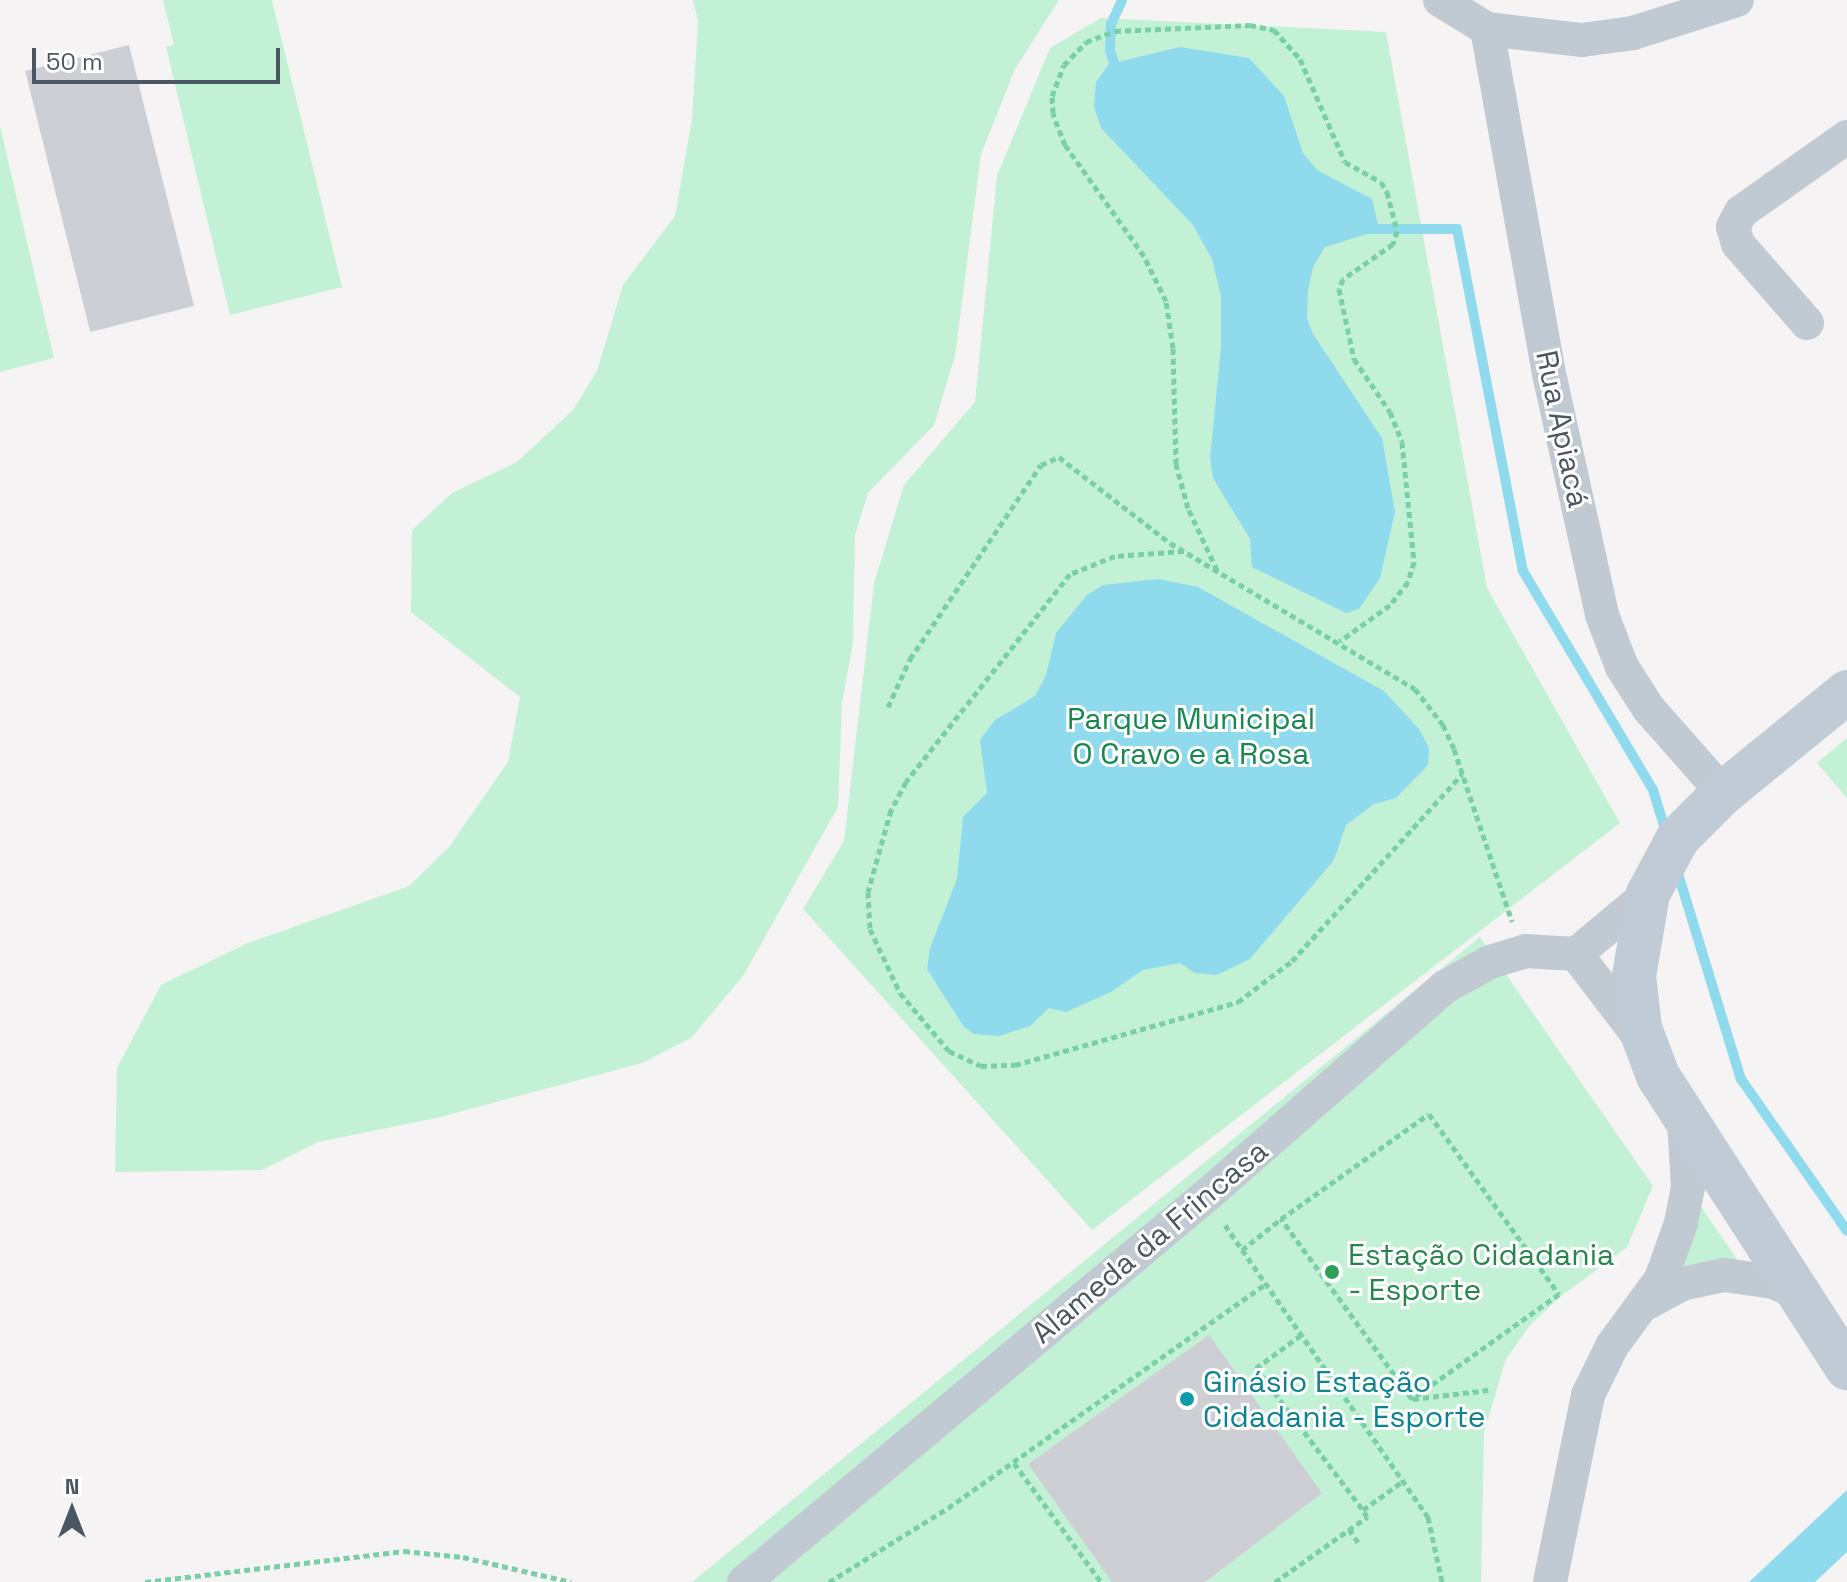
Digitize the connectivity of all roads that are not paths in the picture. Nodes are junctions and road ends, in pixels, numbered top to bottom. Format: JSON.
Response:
{"nodes":[{"id":1,"x":1440,"y":0,"type":"edge"},
{"id":2,"x":1737,"y":0,"type":"edge"},
{"id":3,"x":1487,"y":29,"type":"junction"},
{"id":4,"x":1847,"y":137,"type":"edge"},
{"id":5,"x":1807,"y":323,"type":"dead end"},
{"id":6,"x":1847,"y":692,"type":"edge"},
{"id":7,"x":1723,"y":793,"type":"junction"},
{"id":8,"x":1648,"y":894,"type":"junction"},
{"id":9,"x":1576,"y":954,"type":"junction"},
{"id":10,"x":1647,"y":1048,"type":"junction"},
{"id":11,"x":1684,"y":1120,"type":"junction"},
{"id":12,"x":1797,"y":1293,"type":"junction"},
{"id":13,"x":1645,"y":1304,"type":"junction"},
{"id":14,"x":1847,"y":1368,"type":"edge"},
{"id":15,"x":744,"y":1582,"type":"edge"},
{"id":16,"x":1550,"y":1582,"type":"edge"}],
"edges":[{"from":1,"to":3,"type":"street"},
{"from":2,"to":3,"type":"street"},
{"from":3,"to":7,"type":"street","name":"Rua Apiacá"},
{"from":4,"to":5,"type":"street"},
{"from":6,"to":7,"type":"main road"},
{"from":7,"to":8,"type":"main road"},
{"from":8,"to":9,"type":"street"},
{"from":8,"to":10,"type":"main road"},
{"from":9,"to":10,"type":"street"},
{"from":9,"to":15,"type":"street","name":"Alameda da Frincasa"},
{"from":10,"to":11,"type":"main road"},
{"from":11,"to":12,"type":"main road"},
{"from":11,"to":13,"type":"street"},
{"from":12,"to":13,"type":"street"},
{"from":12,"to":14,"type":"main road"},
{"from":13,"to":16,"type":"street"}]}
